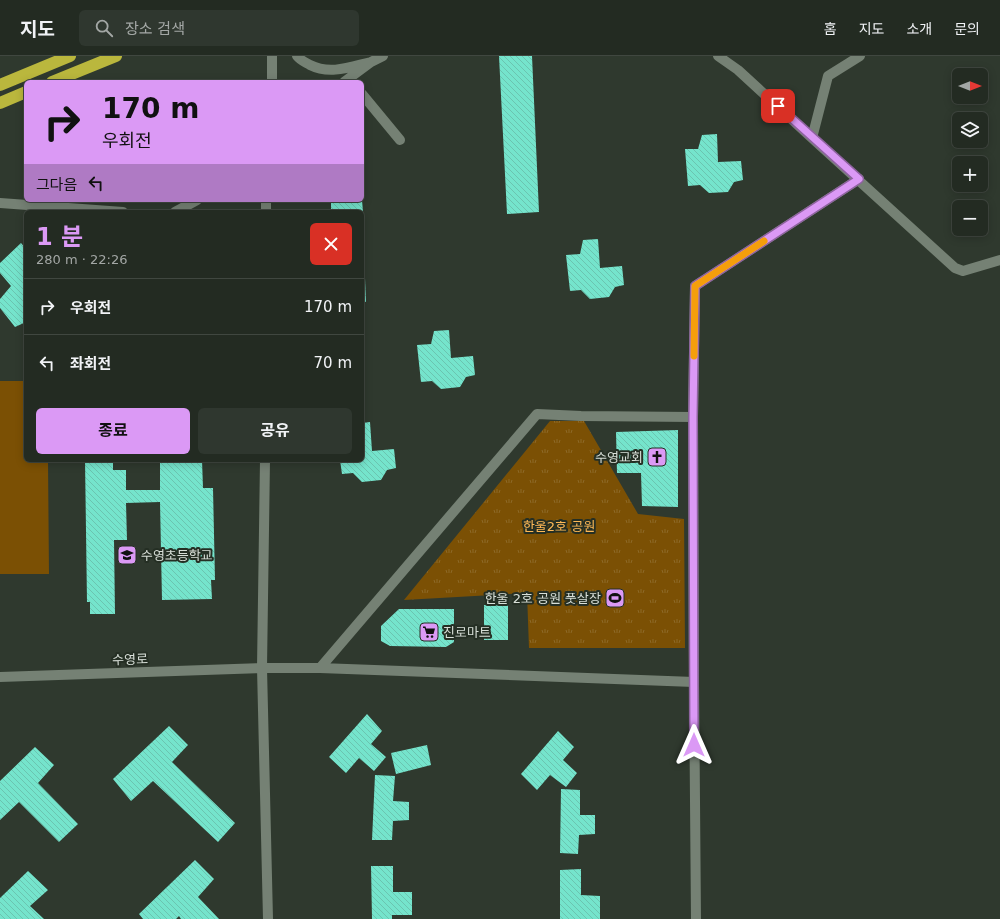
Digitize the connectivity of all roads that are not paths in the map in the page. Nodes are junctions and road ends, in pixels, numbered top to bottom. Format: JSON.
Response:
{"nodes":[{"id":1,"x":70,"y":56,"type":"edge"},
{"id":2,"x":116,"y":56,"type":"edge"},
{"id":3,"x":272,"y":56,"type":"edge"},
{"id":4,"x":297,"y":56,"type":"edge"},
{"id":5,"x":383,"y":56,"type":"edge"},
{"id":6,"x":718,"y":56,"type":"edge"},
{"id":7,"x":860,"y":56,"type":"edge"},
{"id":8,"x":371,"y":62,"type":"junction"},
{"id":9,"x":57,"y":80,"type":"edge"},
{"id":10,"x":272,"y":80,"type":"edge"},
{"id":11,"x":349,"y":80,"type":"edge"},
{"id":12,"x":0,"y":85,"type":"edge"},
{"id":13,"x":24,"y":93,"type":"edge"},
{"id":14,"x":364,"y":96,"type":"edge"},
{"id":15,"x":0,"y":103,"type":"edge"},
{"id":16,"x":812,"y":138,"type":"junction"},
{"id":17,"x":400,"y":140,"type":"dead end"},
{"id":18,"x":859,"y":179,"type":"junction"},
{"id":19,"x":192,"y":202,"type":"edge"},
{"id":20,"x":0,"y":203,"type":"edge"},
{"id":21,"x":96,"y":210,"type":"edge"},
{"id":22,"x":178,"y":210,"type":"edge"},
{"id":23,"x":1000,"y":260,"type":"edge"},
{"id":24,"x":693,"y":417,"type":"junction"},
{"id":25,"x":265,"y":462,"type":"edge"},
{"id":26,"x":262,"y":668,"type":"junction"},
{"id":27,"x":320,"y":668,"type":"junction"},
{"id":28,"x":0,"y":677,"type":"edge"},
{"id":29,"x":694,"y":682,"type":"junction"},
{"id":30,"x":268,"y":919,"type":"edge"},
{"id":31,"x":696,"y":919,"type":"edge"}],
"edges":[{"from":1,"to":12,"type":"highway"},
{"from":2,"to":9,"type":"highway"},
{"from":3,"to":10,"type":"street"},
{"from":4,"to":8,"type":"street"},
{"from":5,"to":8,"type":"street"},
{"from":6,"to":16,"type":"street"},
{"from":7,"to":16,"type":"street"},
{"from":8,"to":11,"type":"street"},
{"from":13,"to":15,"type":"highway"},
{"from":14,"to":17,"type":"street"},
{"from":16,"to":18,"type":"street"},
{"from":18,"to":23,"type":"street"},
{"from":18,"to":24,"type":"street"},
{"from":19,"to":22,"type":"street"},
{"from":20,"to":21,"type":"street"},
{"from":24,"to":27,"type":"street"},
{"from":24,"to":29,"type":"street"},
{"from":25,"to":26,"type":"street"},
{"from":26,"to":27,"type":"street","name":"수영로"},
{"from":26,"to":28,"type":"street","name":"수영로"},
{"from":26,"to":30,"type":"street"},
{"from":27,"to":29,"type":"street","name":"수영로"},
{"from":29,"to":31,"type":"street"}]}
